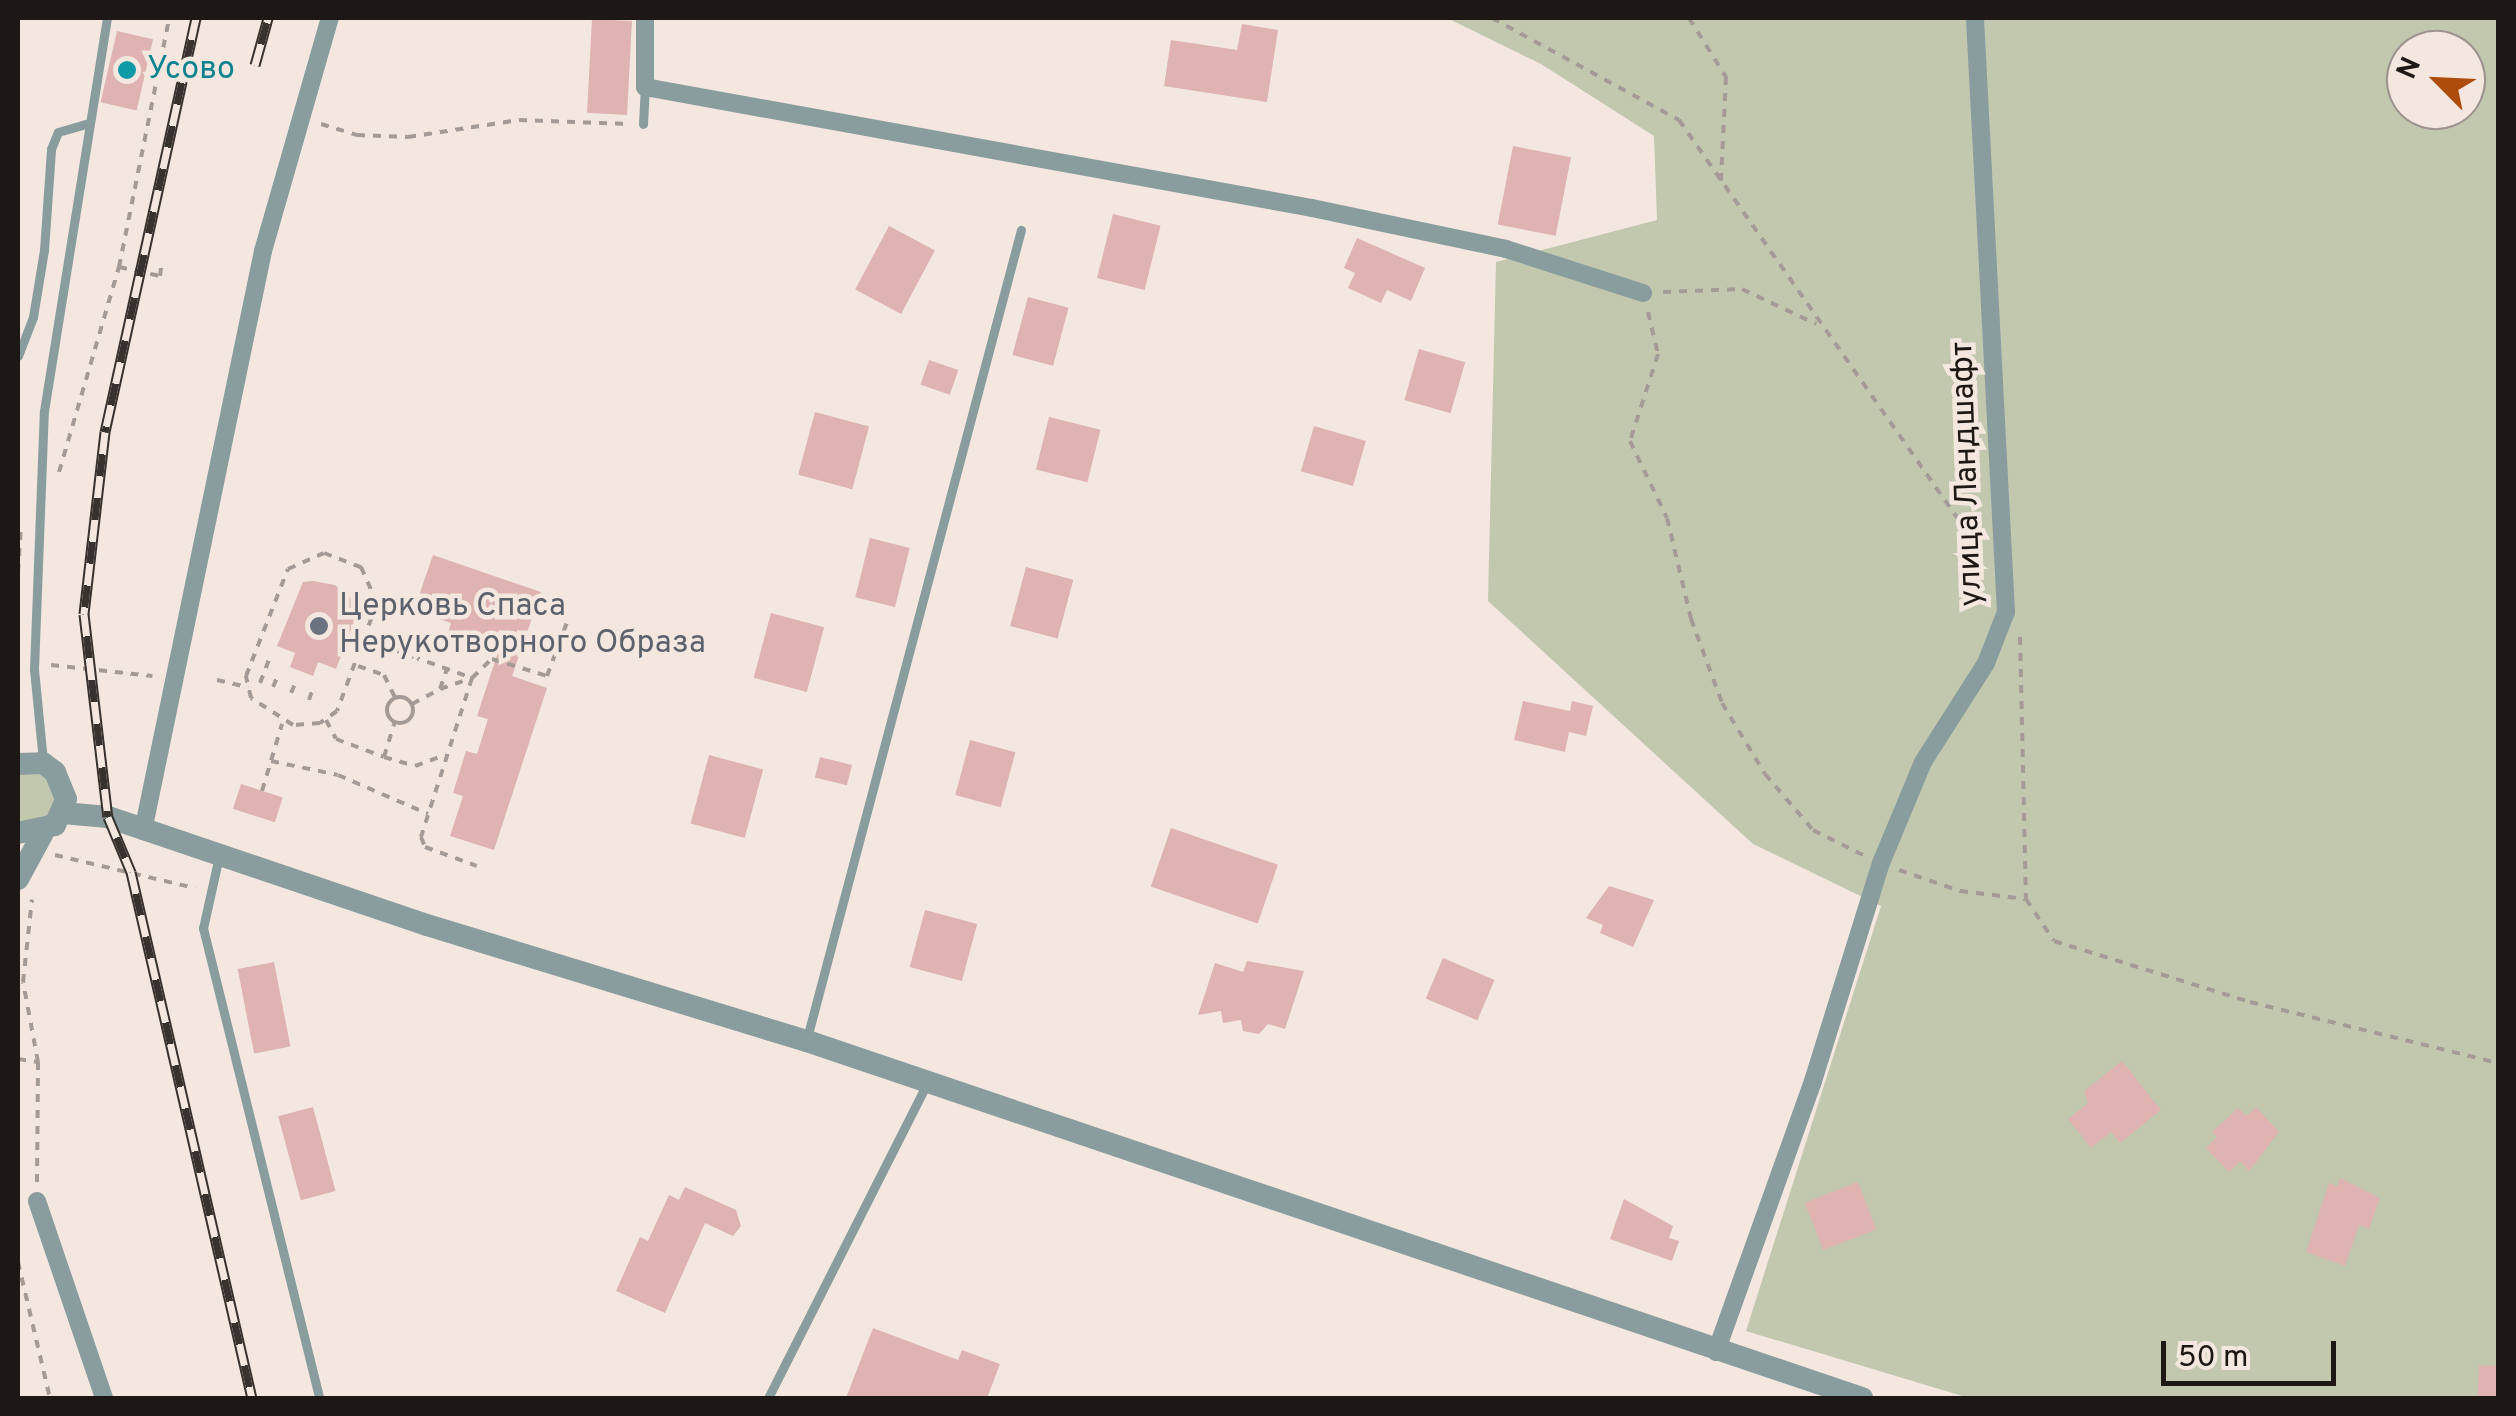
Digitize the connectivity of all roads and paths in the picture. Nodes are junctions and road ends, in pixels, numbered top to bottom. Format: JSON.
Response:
{"nodes":[{"id":1,"x":107,"y":18,"type":"edge"},
{"id":2,"x":169,"y":18,"type":"edge"},
{"id":3,"x":330,"y":18,"type":"edge"},
{"id":4,"x":645,"y":18,"type":"edge"},
{"id":5,"x":1492,"y":18,"type":"edge"},
{"id":6,"x":1689,"y":18,"type":"edge"},
{"id":7,"x":1974,"y":18,"type":"edge"},
{"id":8,"x":645,"y":87,"type":"junction"},
{"id":9,"x":304,"y":118,"type":"junction"},
{"id":10,"x":90,"y":123,"type":"junction"},
{"id":11,"x":643,"y":124,"type":"joint"},
{"id":12,"x":1721,"y":181,"type":"junction"},
{"id":13,"x":1021,"y":230,"type":"dead end"},
{"id":14,"x":162,"y":260,"type":"dead end"},
{"id":15,"x":118,"y":267,"type":"junction"},
{"id":16,"x":1644,"y":293,"type":"junction"},
{"id":17,"x":1820,"y":326,"type":"junction"},
{"id":18,"x":18,"y":356,"type":"edge"},
{"id":19,"x":56,"y":481,"type":"dead end"},
{"id":20,"x":1985,"y":557,"type":"dead end"},
{"id":21,"x":2008,"y":589,"type":"junction"},
{"id":22,"x":568,"y":616,"type":"dead end"},
{"id":23,"x":368,"y":640,"type":"junction"},
{"id":24,"x":272,"y":654,"type":"dead end"},
{"id":25,"x":358,"y":666,"type":"junction"},
{"id":26,"x":51,"y":668,"type":"dead end"},
{"id":27,"x":447,"y":669,"type":"junction"},
{"id":28,"x":278,"y":676,"type":"dead end"},
{"id":29,"x":472,"y":678,"type":"junction"},
{"id":30,"x":172,"y":679,"type":"junction"},
{"id":31,"x":217,"y":680,"type":"dead end"},
{"id":32,"x":260,"y":682,"type":"dead end"},
{"id":33,"x":296,"y":682,"type":"dead end"},
{"id":34,"x":273,"y":687,"type":"dead end"},
{"id":35,"x":248,"y":688,"type":"junction"},
{"id":36,"x":313,"y":688,"type":"dead end"},
{"id":37,"x":440,"y":689,"type":"junction"},
{"id":38,"x":291,"y":693,"type":"dead end"},
{"id":39,"x":395,"y":698,"type":"junction"},
{"id":40,"x":308,"y":700,"type":"dead end"},
{"id":41,"x":412,"y":704,"type":"junction"},
{"id":42,"x":326,"y":720,"type":"junction"},
{"id":43,"x":283,"y":722,"type":"junction"},
{"id":44,"x":395,"y":722,"type":"junction"},
{"id":45,"x":448,"y":754,"type":"junction"},
{"id":46,"x":384,"y":757,"type":"junction"},
{"id":47,"x":26,"y":759,"type":"edge"},
{"id":48,"x":271,"y":761,"type":"junction"},
{"id":49,"x":262,"y":791,"type":"dead end"},
{"id":50,"x":63,"y":813,"type":"junction"},
{"id":51,"x":428,"y":814,"type":"junction"},
{"id":52,"x":144,"y":832,"type":"junction"},
{"id":53,"x":18,"y":833,"type":"edge"},
{"id":54,"x":44,"y":842,"type":"junction"},
{"id":55,"x":210,"y":853,"type":"junction"},
{"id":56,"x":1881,"y":863,"type":"junction"},
{"id":57,"x":477,"y":866,"type":"dead end"},
{"id":58,"x":25,"y":884,"type":"edge"},
{"id":59,"x":2026,"y":898,"type":"junction"},
{"id":60,"x":807,"y":1040,"type":"junction"},
{"id":61,"x":18,"y":1059,"type":"edge"},
{"id":62,"x":38,"y":1062,"type":"junction"},
{"id":63,"x":2498,"y":1063,"type":"edge"},
{"id":64,"x":928,"y":1081,"type":"junction"},
{"id":65,"x":37,"y":1201,"type":"joint"},
{"id":66,"x":18,"y":1262,"type":"edge"},
{"id":67,"x":1716,"y":1352,"type":"junction"},
{"id":68,"x":50,"y":1398,"type":"edge"},
{"id":69,"x":104,"y":1398,"type":"edge"},
{"id":70,"x":319,"y":1398,"type":"edge"},
{"id":71,"x":768,"y":1398,"type":"edge"},
{"id":72,"x":1862,"y":1398,"type":"edge"}],
"edges":[{"from":1,"to":10,"type":"lane"},
{"from":2,"to":15,"type":"path"},
{"from":3,"to":9,"type":"street"},
{"from":4,"to":8,"type":"street"},
{"from":5,"to":12,"type":"path"},
{"from":6,"to":12,"type":"path"},
{"from":7,"to":21,"type":"street","name":"улица Ландшафт"},
{"from":8,"to":11,"type":"lane"},
{"from":8,"to":16,"type":"street"},
{"from":9,"to":11,"type":"path"},
{"from":9,"to":30,"type":"street"},
{"from":10,"to":18,"type":"lane"},
{"from":10,"to":47,"type":"lane"},
{"from":12,"to":17,"type":"path"},
{"from":13,"to":60,"type":"lane"},
{"from":14,"to":15,"type":"path"},
{"from":15,"to":19,"type":"path"},
{"from":16,"to":17,"type":"path"},
{"from":16,"to":56,"type":"path"},
{"from":17,"to":20,"type":"path"},
{"from":21,"to":56,"type":"street","name":"улица Ландшафт"},
{"from":21,"to":59,"type":"path"},
{"from":22,"to":29,"type":"path"},
{"from":23,"to":25,"type":"path"},
{"from":23,"to":27,"type":"path"},
{"from":23,"to":35,"type":"path"},
{"from":24,"to":32,"type":"path"},
{"from":25,"to":39,"type":"path"},
{"from":25,"to":42,"type":"path"},
{"from":26,"to":30,"type":"path"},
{"from":27,"to":29,"type":"path"},
{"from":27,"to":37,"type":"path"},
{"from":28,"to":34,"type":"path"},
{"from":29,"to":37,"type":"path"},
{"from":29,"to":45,"type":"path"},
{"from":30,"to":52,"type":"street"},
{"from":31,"to":35,"type":"path"},
{"from":33,"to":38,"type":"path"},
{"from":35,"to":43,"type":"path"},
{"from":36,"to":40,"type":"path"},
{"from":37,"to":41,"type":"path"},
{"from":39,"to":41,"type":"path"},
{"from":39,"to":44,"type":"path"},
{"from":41,"to":44,"type":"path"},
{"from":42,"to":43,"type":"path"},
{"from":42,"to":46,"type":"path"},
{"from":43,"to":48,"type":"path"},
{"from":44,"to":46,"type":"path"},
{"from":45,"to":46,"type":"path"},
{"from":45,"to":51,"type":"path"},
{"from":47,"to":50,"type":"street"},
{"from":48,"to":49,"type":"path"},
{"from":48,"to":51,"type":"path"},
{"from":50,"to":52,"type":"street"},
{"from":50,"to":54,"type":"street"},
{"from":51,"to":57,"type":"path"},
{"from":52,"to":55,"type":"street"},
{"from":53,"to":54,"type":"street"},
{"from":54,"to":55,"type":"path"},
{"from":54,"to":58,"type":"street"},
{"from":55,"to":60,"type":"street"},
{"from":55,"to":70,"type":"lane"},
{"from":56,"to":59,"type":"path"},
{"from":56,"to":67,"type":"street","name":"улица Ландшафт"},
{"from":58,"to":62,"type":"path"},
{"from":59,"to":63,"type":"path"},
{"from":60,"to":64,"type":"street"},
{"from":61,"to":62,"type":"path"},
{"from":62,"to":65,"type":"path"},
{"from":64,"to":67,"type":"street"},
{"from":64,"to":71,"type":"lane"},
{"from":65,"to":69,"type":"street"},
{"from":66,"to":68,"type":"path"},
{"from":67,"to":72,"type":"street"}]}
